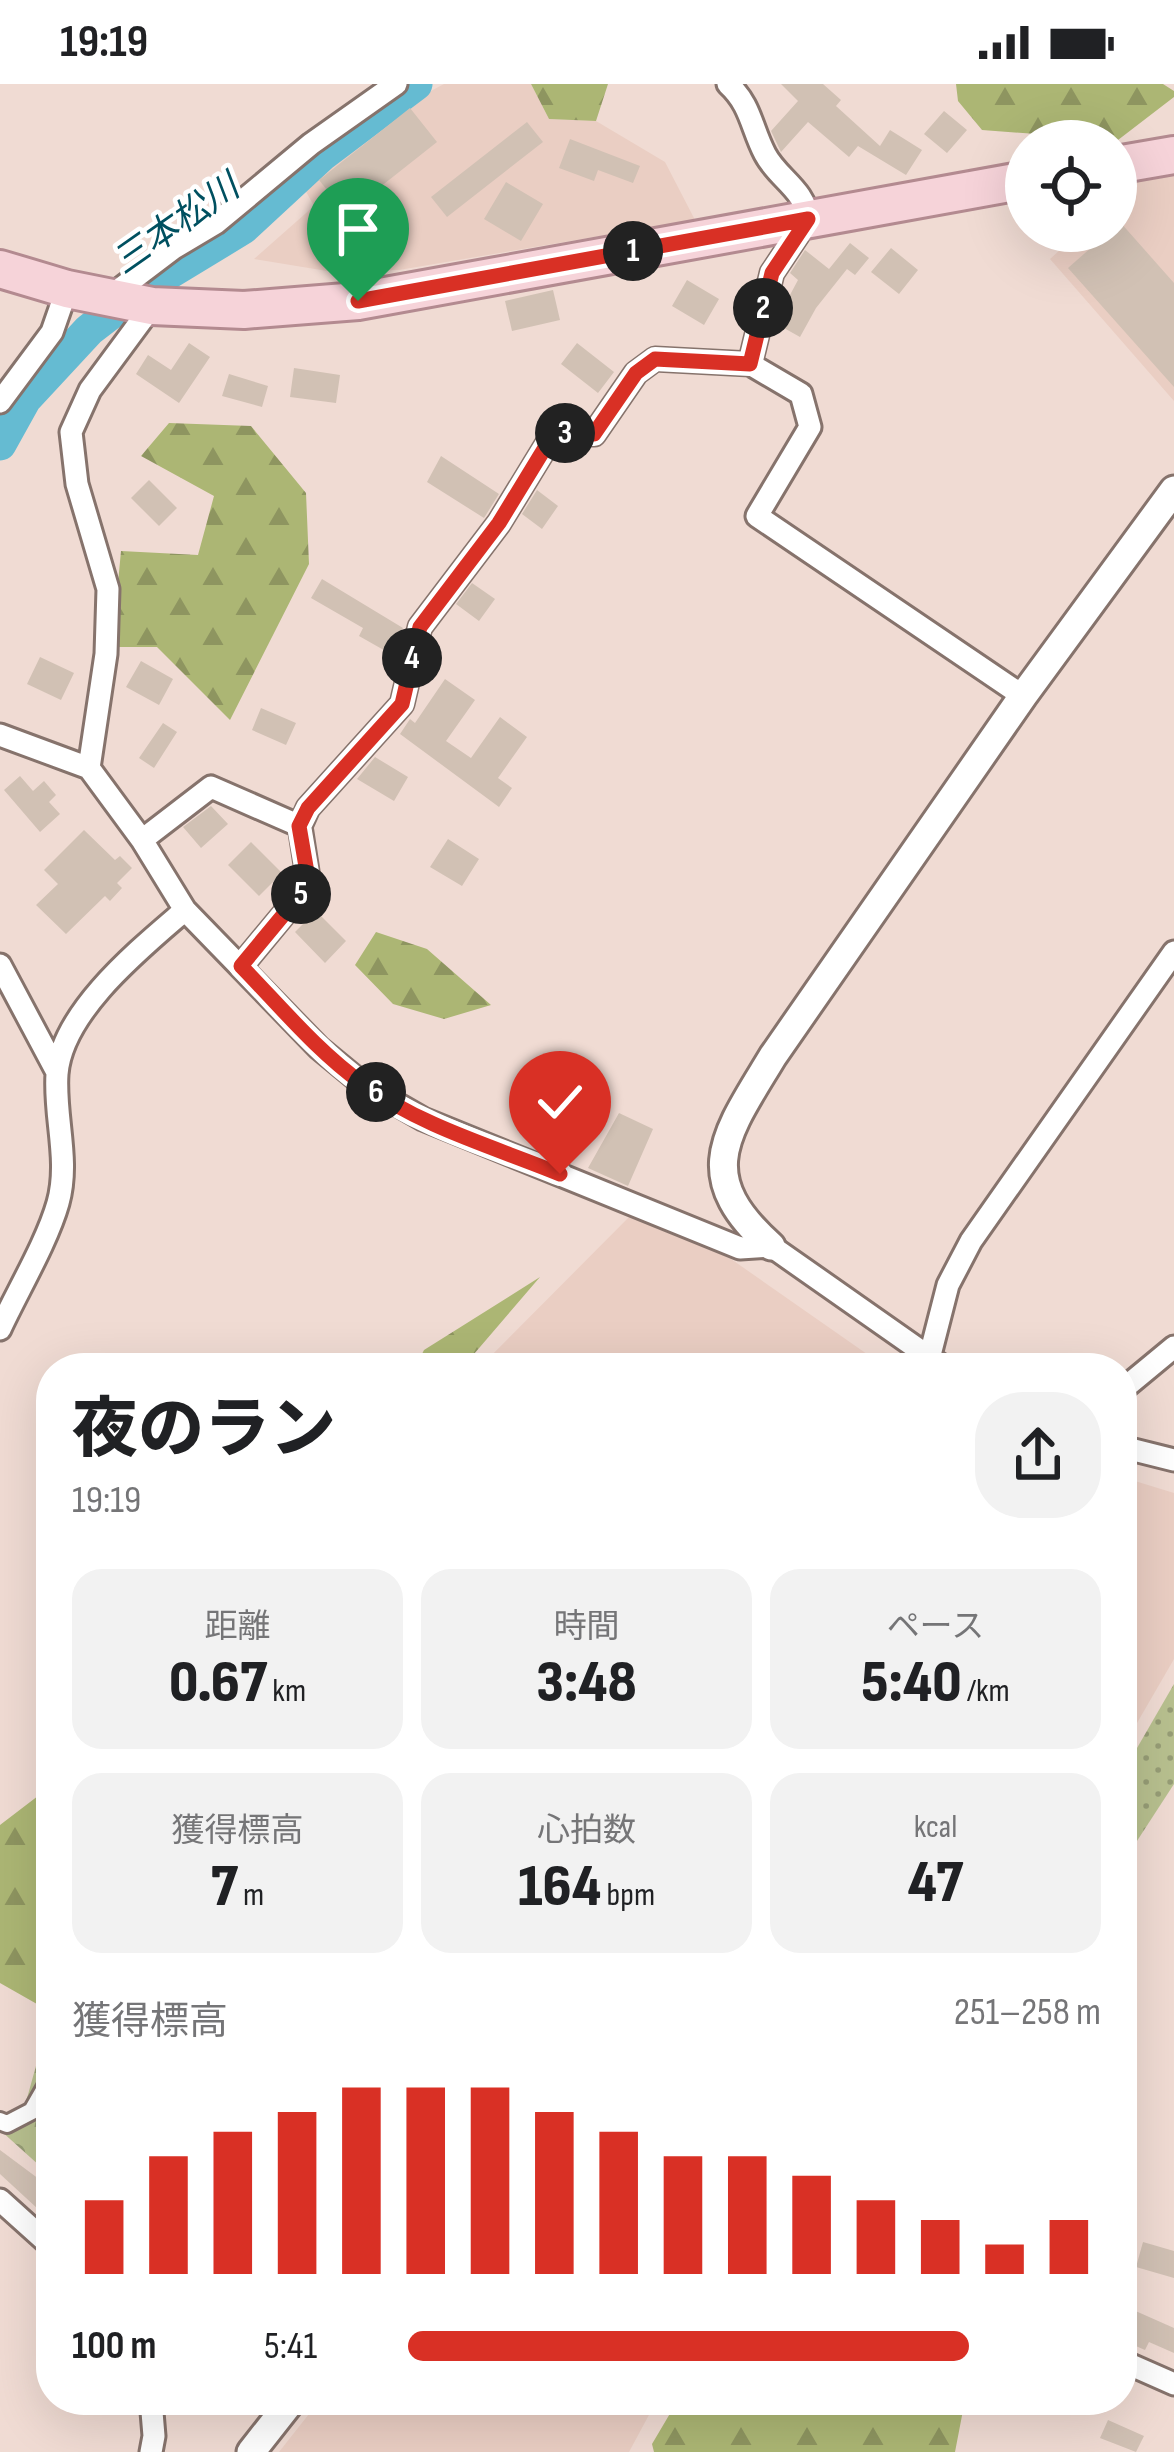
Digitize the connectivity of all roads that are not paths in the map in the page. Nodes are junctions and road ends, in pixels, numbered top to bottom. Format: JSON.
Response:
{"nodes":[{"id":1,"x":396,"y":84,"type":"edge"},
{"id":2,"x":728,"y":84,"type":"edge"},
{"id":3,"x":1174,"y":155,"type":"edge"},
{"id":4,"x":1137,"y":161,"type":"edge"},
{"id":5,"x":1005,"y":184,"type":"edge"},
{"id":6,"x":808,"y":219,"type":"junction"},
{"id":7,"x":0,"y":268,"type":"edge"},
{"id":8,"x":67,"y":289,"type":"junction"},
{"id":9,"x":108,"y":298,"type":"junction"},
{"id":10,"x":152,"y":306,"type":"junction"},
{"id":11,"x":750,"y":364,"type":"junction"},
{"id":12,"x":0,"y":402,"type":"edge"},
{"id":13,"x":1174,"y":490,"type":"edge"},
{"id":14,"x":1022,"y":696,"type":"junction"},
{"id":15,"x":0,"y":735,"type":"edge"},
{"id":16,"x":88,"y":768,"type":"junction"},
{"id":17,"x":299,"y":826,"type":"junction"},
{"id":18,"x":142,"y":840,"type":"junction"},
{"id":19,"x":185,"y":910,"type":"junction"},
{"id":20,"x":1174,"y":952,"type":"edge"},
{"id":21,"x":0,"y":965,"type":"edge"},
{"id":22,"x":241,"y":966,"type":"junction"},
{"id":23,"x":57,"y":1072,"type":"junction"},
{"id":24,"x":771,"y":1246,"type":"junction"},
{"id":25,"x":0,"y":1329,"type":"edge"},
{"id":26,"x":1174,"y":1347,"type":"edge"},
{"id":27,"x":925,"y":1353,"type":"edge"},
{"id":28,"x":939,"y":1353,"type":"edge"},
{"id":29,"x":1137,"y":1378,"type":"edge"},
{"id":30,"x":1137,"y":1451,"type":"edge"},
{"id":31,"x":1174,"y":1460,"type":"edge"},
{"id":32,"x":36,"y":2104,"type":"edge"},
{"id":33,"x":0,"y":2122,"type":"edge"},
{"id":34,"x":2,"y":2208,"type":"edge"},
{"id":35,"x":36,"y":2234,"type":"edge"},
{"id":36,"x":1137,"y":2368,"type":"edge"},
{"id":37,"x":1174,"y":2384,"type":"edge"},
{"id":38,"x":151,"y":2415,"type":"edge"},
{"id":39,"x":280,"y":2415,"type":"edge"},
{"id":40,"x":151,"y":2452,"type":"edge"},
{"id":41,"x":250,"y":2452,"type":"edge"}],
"edges":[{"from":1,"to":9,"type":"street"},
{"from":2,"to":6,"type":"street"},
{"from":3,"to":4,"type":"main road"},
{"from":5,"to":6,"type":"main road"},
{"from":6,"to":10,"type":"main road"},
{"from":6,"to":11,"type":"street"},
{"from":7,"to":8,"type":"main road"},
{"from":8,"to":9,"type":"main road"},
{"from":8,"to":12,"type":"street"},
{"from":9,"to":10,"type":"main road"},
{"from":10,"to":16,"type":"street"},
{"from":11,"to":14,"type":"street"},
{"from":11,"to":17,"type":"street"},
{"from":13,"to":14,"type":"street"},
{"from":14,"to":24,"type":"street"},
{"from":15,"to":16,"type":"street"},
{"from":16,"to":18,"type":"street"},
{"from":17,"to":18,"type":"street"},
{"from":17,"to":22,"type":"street"},
{"from":18,"to":19,"type":"street"},
{"from":19,"to":22,"type":"street"},
{"from":19,"to":23,"type":"street"},
{"from":20,"to":28,"type":"street"},
{"from":21,"to":23,"type":"street"},
{"from":22,"to":24,"type":"street"},
{"from":23,"to":25,"type":"street"},
{"from":24,"to":27,"type":"street"},
{"from":26,"to":29,"type":"street"},
{"from":30,"to":31,"type":"street"},
{"from":32,"to":33,"type":"street"},
{"from":34,"to":35,"type":"street"},
{"from":36,"to":37,"type":"street"},
{"from":38,"to":40,"type":"street"},
{"from":39,"to":41,"type":"street"}]}
